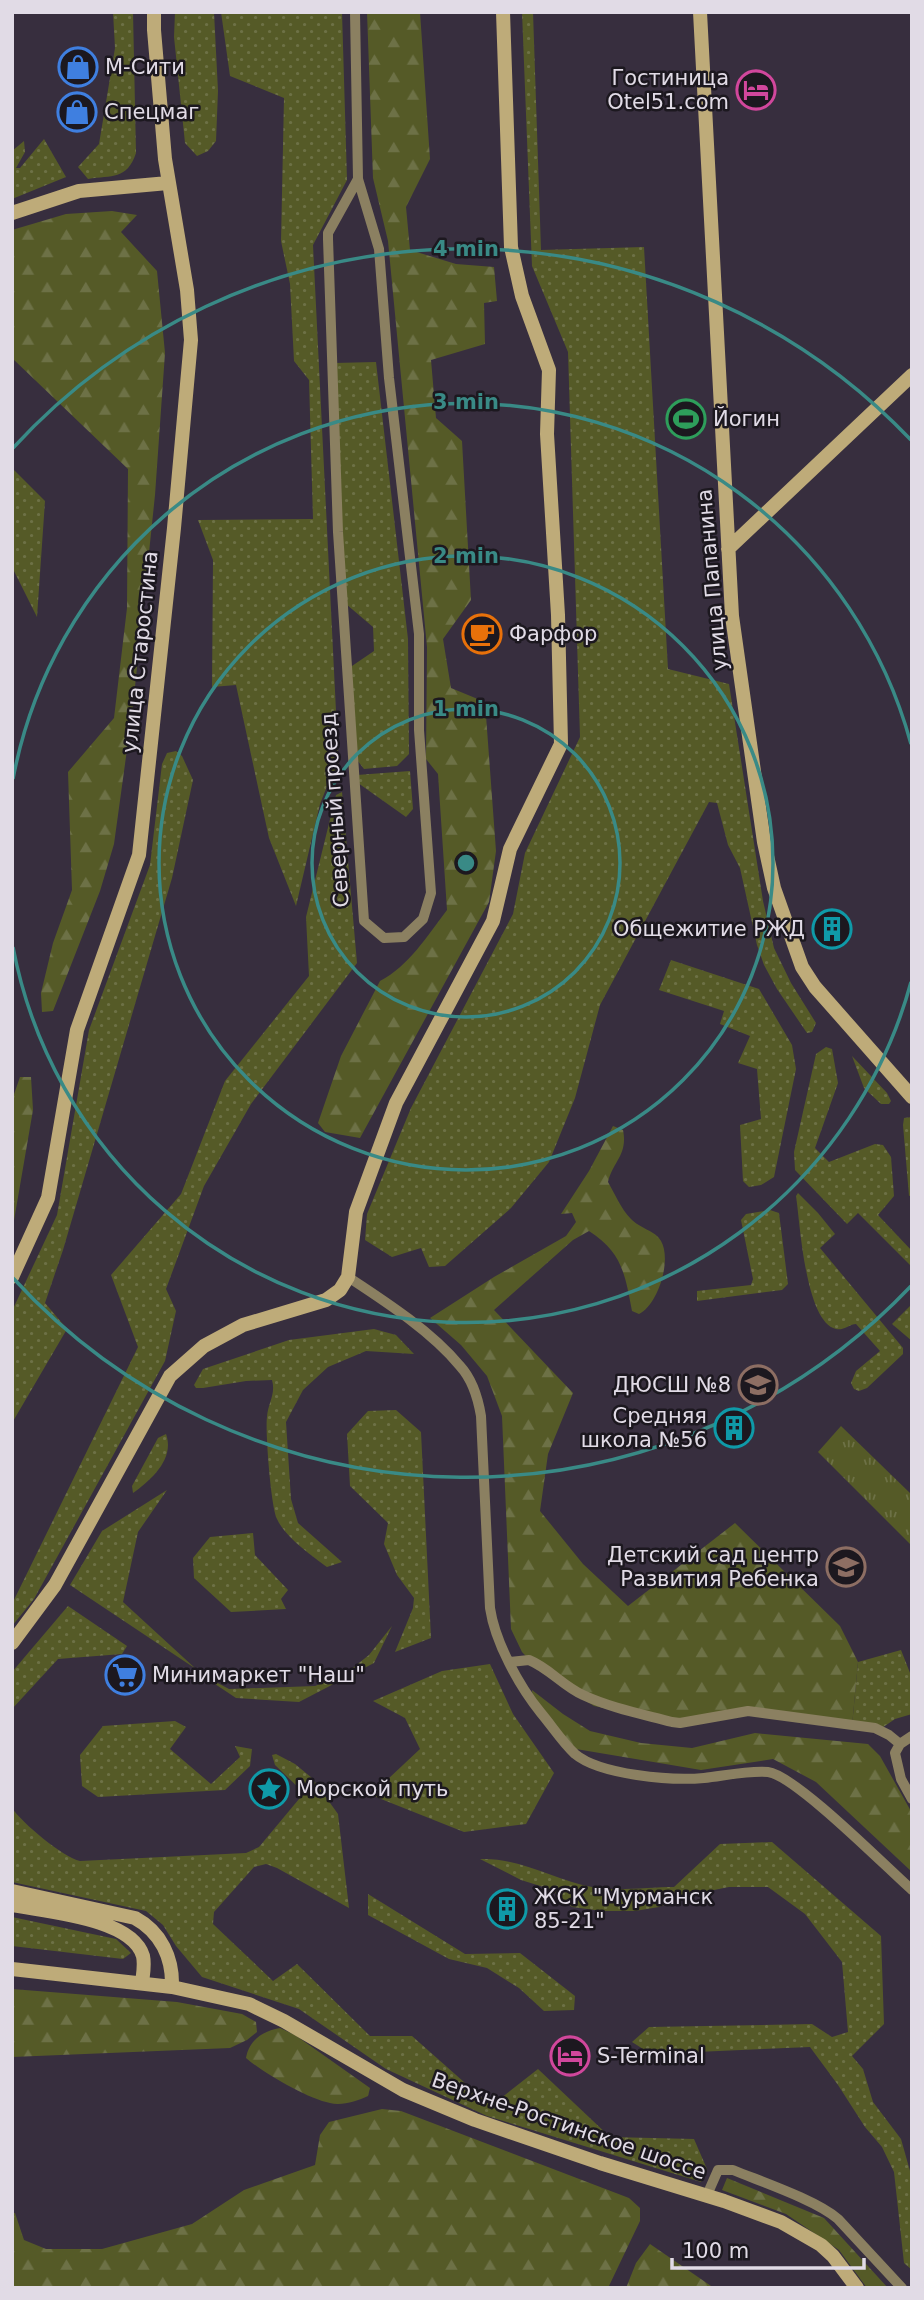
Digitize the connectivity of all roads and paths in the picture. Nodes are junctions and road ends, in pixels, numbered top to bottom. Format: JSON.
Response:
{"nodes":[{"id":1,"x":154,"y":12,"type":"edge"},
{"id":2,"x":355,"y":12,"type":"edge"},
{"id":3,"x":503,"y":12,"type":"edge"},
{"id":4,"x":700,"y":12,"type":"edge"},
{"id":5,"x":358,"y":179,"type":"junction"},
{"id":6,"x":169,"y":183,"type":"junction"},
{"id":7,"x":12,"y":212,"type":"edge"},
{"id":8,"x":912,"y":375,"type":"edge"},
{"id":9,"x":728,"y":549,"type":"junction"},
{"id":10,"x":912,"y":1097,"type":"edge"},
{"id":11,"x":12,"y":1277,"type":"edge"},
{"id":12,"x":348,"y":1277,"type":"junction"},
{"id":13,"x":12,"y":1643,"type":"edge"},
{"id":14,"x":510,"y":1662,"type":"junction"},
{"id":15,"x":912,"y":1737,"type":"edge"},
{"id":16,"x":900,"y":1744,"type":"junction"},
{"id":17,"x":912,"y":1799,"type":"edge"},
{"id":18,"x":912,"y":1890,"type":"edge"},
{"id":19,"x":12,"y":1891,"type":"edge"},
{"id":20,"x":12,"y":1905,"type":"edge"},
{"id":21,"x":12,"y":1969,"type":"edge"},
{"id":22,"x":142,"y":1983,"type":"junction"},
{"id":23,"x":172,"y":1987,"type":"junction"},
{"id":24,"x":707,"y":2195,"type":"junction"},
{"id":25,"x":857,"y":2288,"type":"edge"},
{"id":26,"x":902,"y":2288,"type":"edge"}],
"edges":[{"from":1,"to":6,"type":"street","name":"улица Старостина"},
{"from":2,"to":5,"type":"street","name":"Северный проезд"},
{"from":3,"to":12,"type":"street"},
{"from":4,"to":9,"type":"street","name":"улица Папанина"},
{"from":5,"to":5,"type":"street","name":"Северный проезд"},
{"from":6,"to":7,"type":"street"},
{"from":6,"to":11,"type":"street","name":"улица Старостина"},
{"from":8,"to":9,"type":"street"},
{"from":9,"to":10,"type":"street","name":"улица Папанина"},
{"from":12,"to":13,"type":"street"},
{"from":12,"to":14,"type":"street"},
{"from":14,"to":16,"type":"street"},
{"from":14,"to":18,"type":"street"},
{"from":15,"to":16,"type":"street"},
{"from":16,"to":17,"type":"street"},
{"from":19,"to":23,"type":"street"},
{"from":20,"to":22,"type":"street"},
{"from":21,"to":22,"type":"street","name":"Верхне-Ростинское шоссе"},
{"from":22,"to":23,"type":"street","name":"Верхне-Ростинское шоссе"},
{"from":23,"to":24,"type":"street","name":"Верхне-Ростинское шоссе"},
{"from":24,"to":25,"type":"street","name":"Верхне-Ростинское шоссе"},
{"from":24,"to":26,"type":"street"}]}
